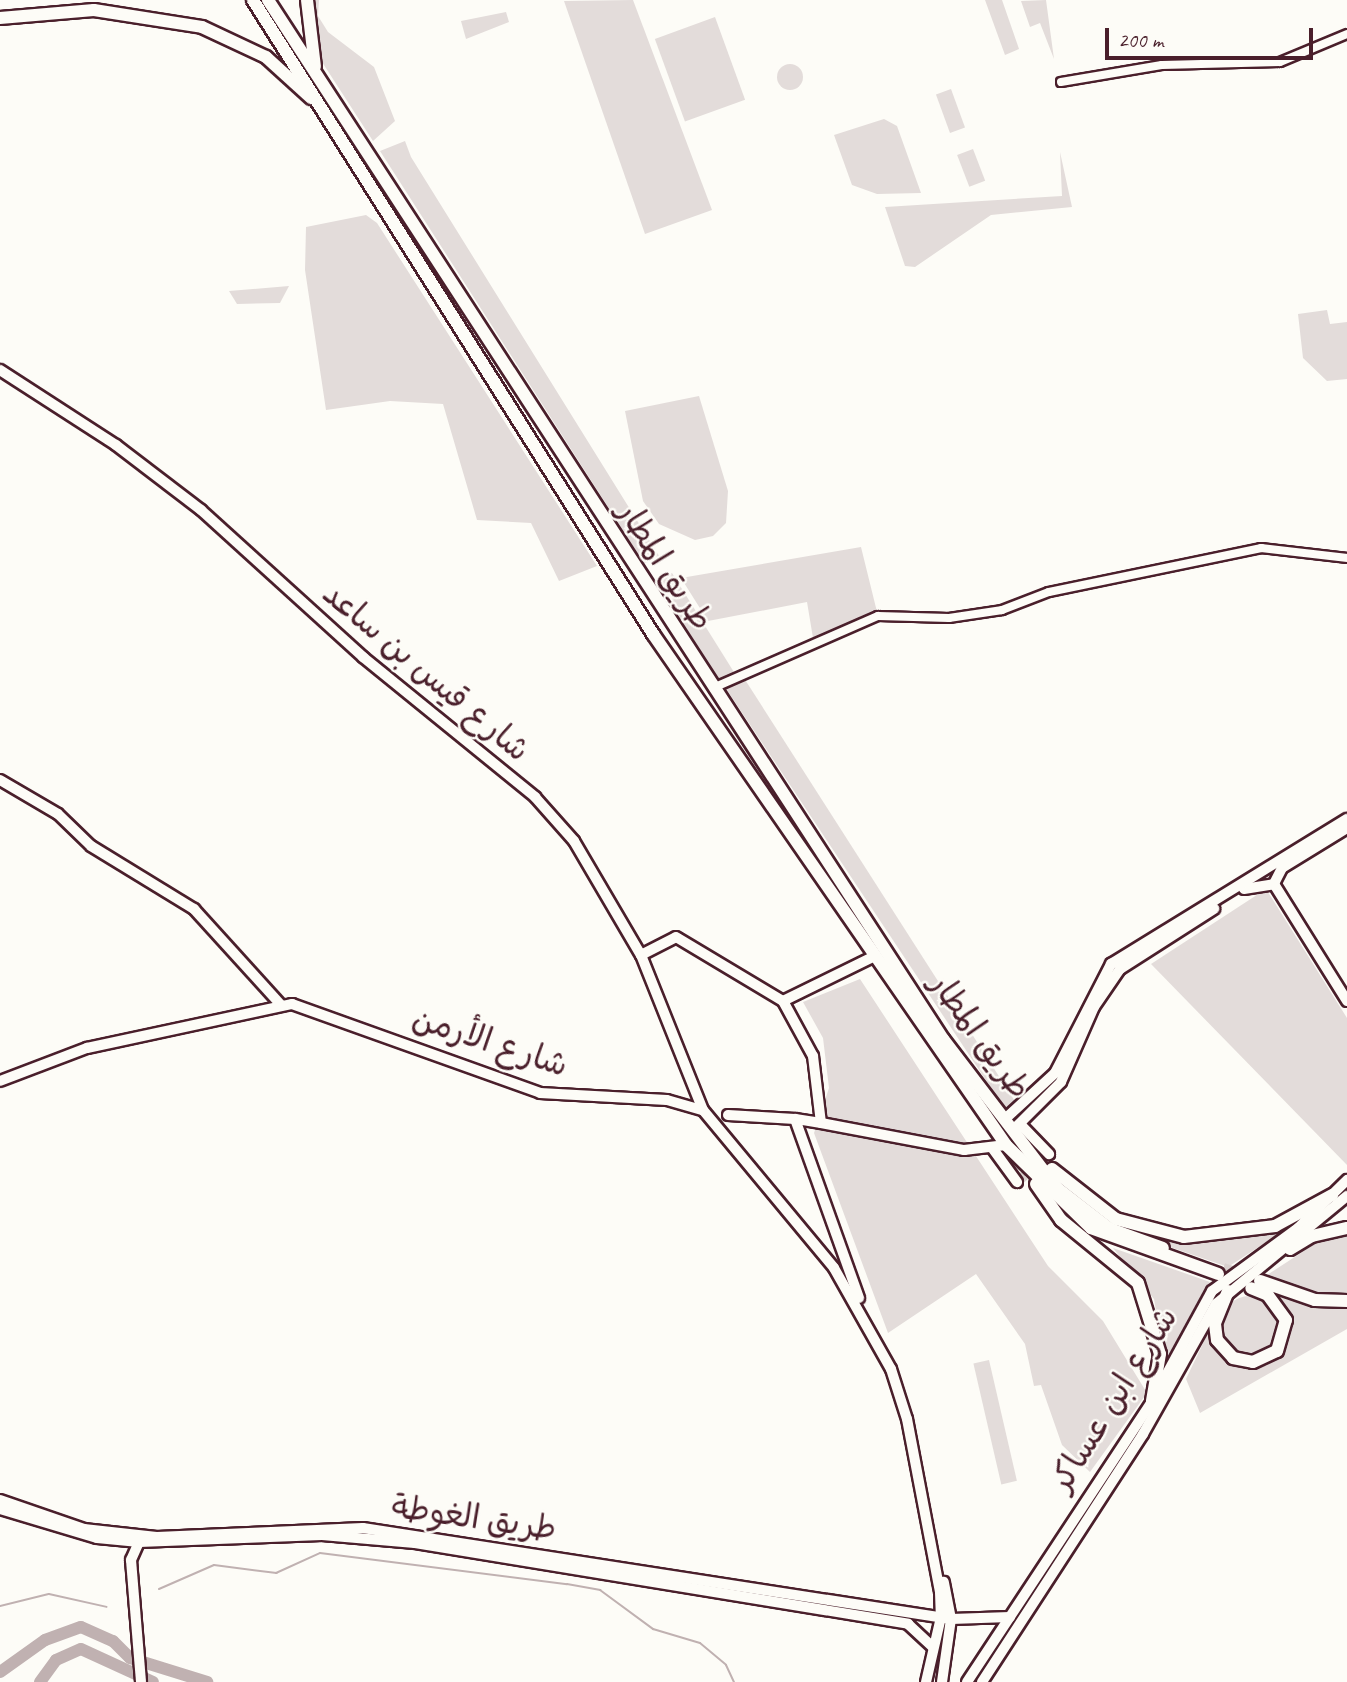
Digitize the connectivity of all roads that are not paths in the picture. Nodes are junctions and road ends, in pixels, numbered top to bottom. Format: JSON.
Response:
{"nodes":[{"id":1,"x":253,"y":0,"type":"edge"},
{"id":2,"x":268,"y":0,"type":"edge"},
{"id":3,"x":307,"y":0,"type":"edge"},
{"id":4,"x":0,"y":18,"type":"edge"},
{"id":5,"x":1347,"y":34,"type":"edge"},
{"id":6,"x":320,"y":80,"type":"junction"},
{"id":7,"x":1061,"y":82,"type":"dead end"},
{"id":8,"x":329,"y":116,"type":"junction"},
{"id":9,"x":0,"y":370,"type":"edge"},
{"id":10,"x":1347,"y":558,"type":"edge"},
{"id":11,"x":711,"y":689,"type":"junction"},
{"id":12,"x":0,"y":780,"type":"edge"},
{"id":13,"x":1347,"y":819,"type":"edge"},
{"id":14,"x":1347,"y":828,"type":"edge"},
{"id":15,"x":1274,"y":884,"type":"junction"},
{"id":16,"x":641,"y":955,"type":"junction"},
{"id":17,"x":873,"y":957,"type":"junction"},
{"id":18,"x":783,"y":1001,"type":"junction"},
{"id":19,"x":1347,"y":1001,"type":"edge"},
{"id":20,"x":281,"y":1006,"type":"junction"},
{"id":21,"x":0,"y":1081,"type":"edge"},
{"id":22,"x":703,"y":1110,"type":"junction"},
{"id":23,"x":728,"y":1115,"type":"dead end"},
{"id":24,"x":795,"y":1119,"type":"junction"},
{"id":25,"x":821,"y":1123,"type":"junction"},
{"id":26,"x":1013,"y":1124,"type":"junction"},
{"id":27,"x":999,"y":1147,"type":"junction"},
{"id":28,"x":1029,"y":1152,"type":"junction"},
{"id":29,"x":1049,"y":1154,"type":"dead end"},
{"id":30,"x":1034,"y":1177,"type":"junction"},
{"id":31,"x":1347,"y":1180,"type":"edge"},
{"id":32,"x":1017,"y":1182,"type":"dead end"},
{"id":33,"x":1332,"y":1195,"type":"junction"},
{"id":34,"x":1347,"y":1196,"type":"edge"},
{"id":35,"x":1347,"y":1228,"type":"edge"},
{"id":36,"x":1290,"y":1249,"type":"junction"},
{"id":37,"x":846,"y":1261,"type":"junction"},
{"id":38,"x":834,"y":1268,"type":"junction"},
{"id":39,"x":1228,"y":1291,"type":"junction"},
{"id":40,"x":1347,"y":1301,"type":"edge"},
{"id":41,"x":865,"y":1315,"type":"junction"},
{"id":42,"x":1152,"y":1401,"type":"junction"},
{"id":43,"x":0,"y":1500,"type":"edge"},
{"id":44,"x":0,"y":1509,"type":"edge"},
{"id":45,"x":118,"y":1540,"type":"junction"},
{"id":46,"x":139,"y":1542,"type":"junction"},
{"id":47,"x":1010,"y":1616,"type":"junction"},
{"id":48,"x":946,"y":1618,"type":"junction"},
{"id":49,"x":135,"y":1619,"type":"junction"},
{"id":50,"x":933,"y":1647,"type":"junction"},
{"id":51,"x":141,"y":1682,"type":"edge"},
{"id":52,"x":926,"y":1682,"type":"edge"},
{"id":53,"x":942,"y":1682,"type":"edge"},
{"id":54,"x":967,"y":1682,"type":"edge"},
{"id":55,"x":982,"y":1682,"type":"edge"}],
"edges":[{"from":1,"to":8,"type":"highway","name":"طريق المطار"},
{"from":2,"to":6,"type":"highway","name":"طريق المطار"},
{"from":3,"to":6,"type":"highway"},
{"from":4,"to":8,"type":"highway"},
{"from":5,"to":7,"type":"street"},
{"from":6,"to":11,"type":"highway","name":"طريق المطار"},
{"from":8,"to":17,"type":"highway","name":"طريق المطار"},
{"from":9,"to":16,"type":"main road","name":"شارع قيس بن ساعد"},
{"from":10,"to":11,"type":"street"},
{"from":11,"to":26,"type":"highway","name":"طريق المطار"},
{"from":12,"to":20,"type":"main road"},
{"from":13,"to":26,"type":"main road"},
{"from":14,"to":15,"type":"main road"},
{"from":15,"to":19,"type":"main road"},
{"from":15,"to":26,"type":"main road"},
{"from":16,"to":18,"type":"main road"},
{"from":16,"to":22,"type":"main road","name":"شارع قيس بن ساعد"},
{"from":17,"to":18,"type":"main road"},
{"from":17,"to":27,"type":"highway","name":"طريق المطار"},
{"from":18,"to":25,"type":"main road"},
{"from":20,"to":21,"type":"main road","name":"شارع الأرمن"},
{"from":20,"to":22,"type":"main road","name":"شارع الأرمن"},
{"from":22,"to":38,"type":"main road"},
{"from":23,"to":24,"type":"main road"},
{"from":24,"to":25,"type":"main road","name":"طريق المطار"},
{"from":24,"to":37,"type":"main road"},
{"from":25,"to":27,"type":"main road","name":"طريق المطار"},
{"from":26,"to":28,"type":"highway","name":"طريق المطار"},
{"from":26,"to":29,"type":"main road"},
{"from":27,"to":30,"type":"highway","name":"طريق المطار"},
{"from":27,"to":32,"type":"main road"},
{"from":28,"to":30,"type":"highway"},
{"from":28,"to":33,"type":"highway"},
{"from":30,"to":42,"type":"highway"},
{"from":31,"to":33,"type":"main road","name":"شارع ابن عساكر"},
{"from":33,"to":42,"type":"main road","name":"شارع ابن عساكر"},
{"from":34,"to":36,"type":"main road","name":"شارع ابن عساكر"},
{"from":35,"to":36,"type":"highway"},
{"from":36,"to":39,"type":"main road","name":"شارع ابن عساكر"},
{"from":37,"to":38,"type":"main road"},
{"from":37,"to":41,"type":"main road"},
{"from":38,"to":41,"type":"main road"},
{"from":39,"to":40,"type":"highway"},
{"from":39,"to":55,"type":"main road","name":"شارع ابن عساكر"},
{"from":41,"to":48,"type":"main road"},
{"from":42,"to":47,"type":"main road","name":"شارع ابن عساكر"},
{"from":43,"to":48,"type":"main road","name":"طريق الغوطة"},
{"from":44,"to":45,"type":"main road"},
{"from":45,"to":46,"type":"main road"},
{"from":45,"to":49,"type":"main road"},
{"from":46,"to":49,"type":"main road"},
{"from":46,"to":50,"type":"main road"},
{"from":47,"to":48,"type":"main road","name":"طريق الغوطة"},
{"from":47,"to":54,"type":"main road","name":"شارع ابن عساكر"},
{"from":48,"to":50,"type":"main road"},
{"from":48,"to":53,"type":"main road"},
{"from":49,"to":51,"type":"main road"},
{"from":50,"to":52,"type":"main road"}]}
